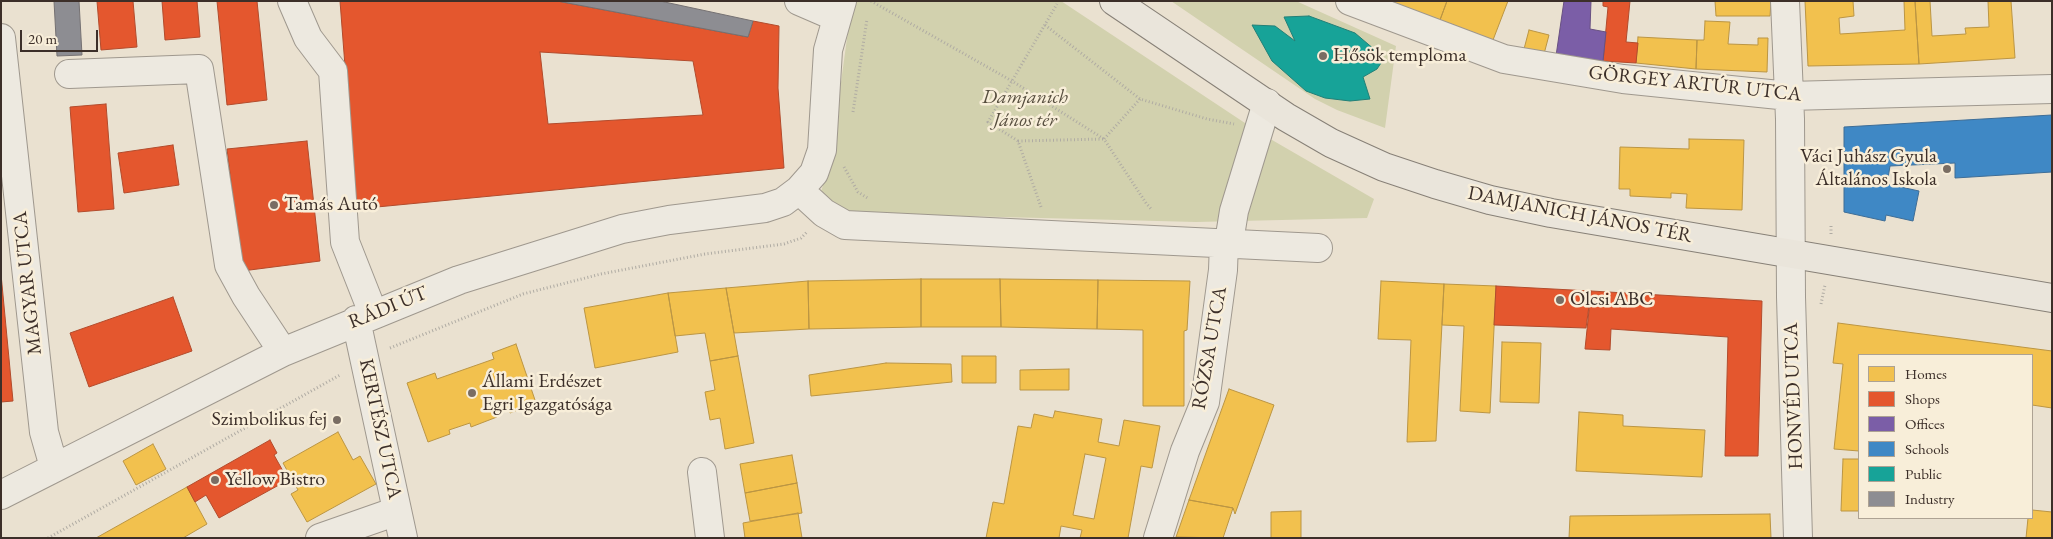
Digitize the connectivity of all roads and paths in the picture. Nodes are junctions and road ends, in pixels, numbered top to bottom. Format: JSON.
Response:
{"nodes":[{"id":1,"x":292,"y":1,"type":"edge"},
{"id":2,"x":799,"y":1,"type":"edge"},
{"id":3,"x":870,"y":1,"type":"edge"},
{"id":4,"x":1114,"y":1,"type":"edge"},
{"id":5,"x":1350,"y":1,"type":"edge"},
{"id":6,"x":1785,"y":1,"type":"edge"},
{"id":7,"x":1057,"y":4,"type":"dead end"},
{"id":8,"x":839,"y":9,"type":"edge"},
{"id":9,"x":1045,"y":25,"type":"junction"},
{"id":10,"x":1,"y":38,"type":"edge"},
{"id":11,"x":69,"y":74,"type":"dead end"},
{"id":12,"x":1012,"y":81,"type":"junction"},
{"id":13,"x":2052,"y":89,"type":"edge"},
{"id":14,"x":1789,"y":96,"type":"junction"},
{"id":15,"x":1140,"y":99,"type":"junction"},
{"id":16,"x":1267,"y":103,"type":"junction"},
{"id":17,"x":5,"y":112,"type":"edge"},
{"id":18,"x":853,"y":115,"type":"dead end"},
{"id":19,"x":1239,"y":124,"type":"dead end"},
{"id":20,"x":1104,"y":139,"type":"junction"},
{"id":21,"x":1018,"y":141,"type":"junction"},
{"id":22,"x":846,"y":160,"type":"dead end"},
{"id":23,"x":800,"y":190,"type":"junction"},
{"id":24,"x":874,"y":203,"type":"dead end"},
{"id":25,"x":1041,"y":207,"type":"dead end"},
{"id":26,"x":1152,"y":210,"type":"dead end"},
{"id":27,"x":824,"y":213,"type":"junction"},
{"id":28,"x":1226,"y":242,"type":"junction"},
{"id":29,"x":1318,"y":248,"type":"dead end"},
{"id":30,"x":1792,"y":255,"type":"junction"},
{"id":31,"x":2052,"y":298,"type":"edge"},
{"id":32,"x":365,"y":317,"type":"junction"},
{"id":33,"x":283,"y":352,"type":"junction"},
{"id":34,"x":366,"y":361,"type":"junction"},
{"id":35,"x":54,"y":468,"type":"junction"},
{"id":36,"x":702,"y":472,"type":"dead end"},
{"id":37,"x":1,"y":495,"type":"edge"},
{"id":38,"x":397,"y":511,"type":"junction"},
{"id":39,"x":48,"y":538,"type":"edge"},
{"id":40,"x":320,"y":538,"type":"edge"},
{"id":41,"x":403,"y":538,"type":"edge"},
{"id":42,"x":710,"y":538,"type":"edge"},
{"id":43,"x":1158,"y":538,"type":"edge"},
{"id":44,"x":1798,"y":538,"type":"edge"}],
"edges":[{"from":1,"to":32,"type":"street","name":"KERTÉSZ UTCA"},
{"from":2,"to":8,"type":"street"},
{"from":3,"to":12,"type":"path"},
{"from":3,"to":18,"type":"path"},
{"from":4,"to":16,"type":"main road","name":"DAMJANICH JÁNOS TÉR"},
{"from":5,"to":14,"type":"street","name":"GÖRGEY ARTÚR UTCA"},
{"from":6,"to":14,"type":"street","name":"HONVÉD UTCA"},
{"from":7,"to":9,"type":"path"},
{"from":8,"to":23,"type":"street"},
{"from":9,"to":12,"type":"path"},
{"from":9,"to":15,"type":"path"},
{"from":10,"to":17,"type":"street","name":"MAGYAR UTCA"},
{"from":11,"to":33,"type":"street"},
{"from":12,"to":20,"type":"path"},
{"from":12,"to":21,"type":"path"},
{"from":13,"to":14,"type":"street","name":"GÖRGEY ARTÚR UTCA"},
{"from":14,"to":30,"type":"street","name":"HONVÉD UTCA"},
{"from":15,"to":19,"type":"path"},
{"from":15,"to":20,"type":"path"},
{"from":16,"to":28,"type":"street"},
{"from":16,"to":30,"type":"main road","name":"DAMJANICH JÁNOS TÉR"},
{"from":17,"to":35,"type":"street","name":"MAGYAR UTCA"},
{"from":20,"to":21,"type":"path"},
{"from":20,"to":26,"type":"path"},
{"from":21,"to":25,"type":"path"},
{"from":22,"to":24,"type":"path"},
{"from":23,"to":27,"type":"street"},
{"from":23,"to":32,"type":"street","name":"RÁDI ÚT"},
{"from":27,"to":28,"type":"street"},
{"from":27,"to":34,"type":"path"},
{"from":28,"to":29,"type":"street"},
{"from":28,"to":43,"type":"street","name":"RÓZSA UTCA"},
{"from":30,"to":31,"type":"main road","name":"DAMJANICH JÁNOS TÉR"},
{"from":30,"to":44,"type":"street","name":"HONVÉD UTCA"},
{"from":32,"to":33,"type":"street","name":"RÁDI ÚT"},
{"from":32,"to":34,"type":"street","name":"KERTÉSZ UTCA"},
{"from":33,"to":35,"type":"street","name":"RÁDI ÚT"},
{"from":34,"to":38,"type":"street","name":"KERTÉSZ UTCA"},
{"from":34,"to":39,"type":"path"},
{"from":35,"to":37,"type":"street","name":"RÁDI ÚT"},
{"from":36,"to":42,"type":"street"},
{"from":38,"to":40,"type":"street"},
{"from":38,"to":41,"type":"street","name":"KERTÉSZ UTCA"}]}
